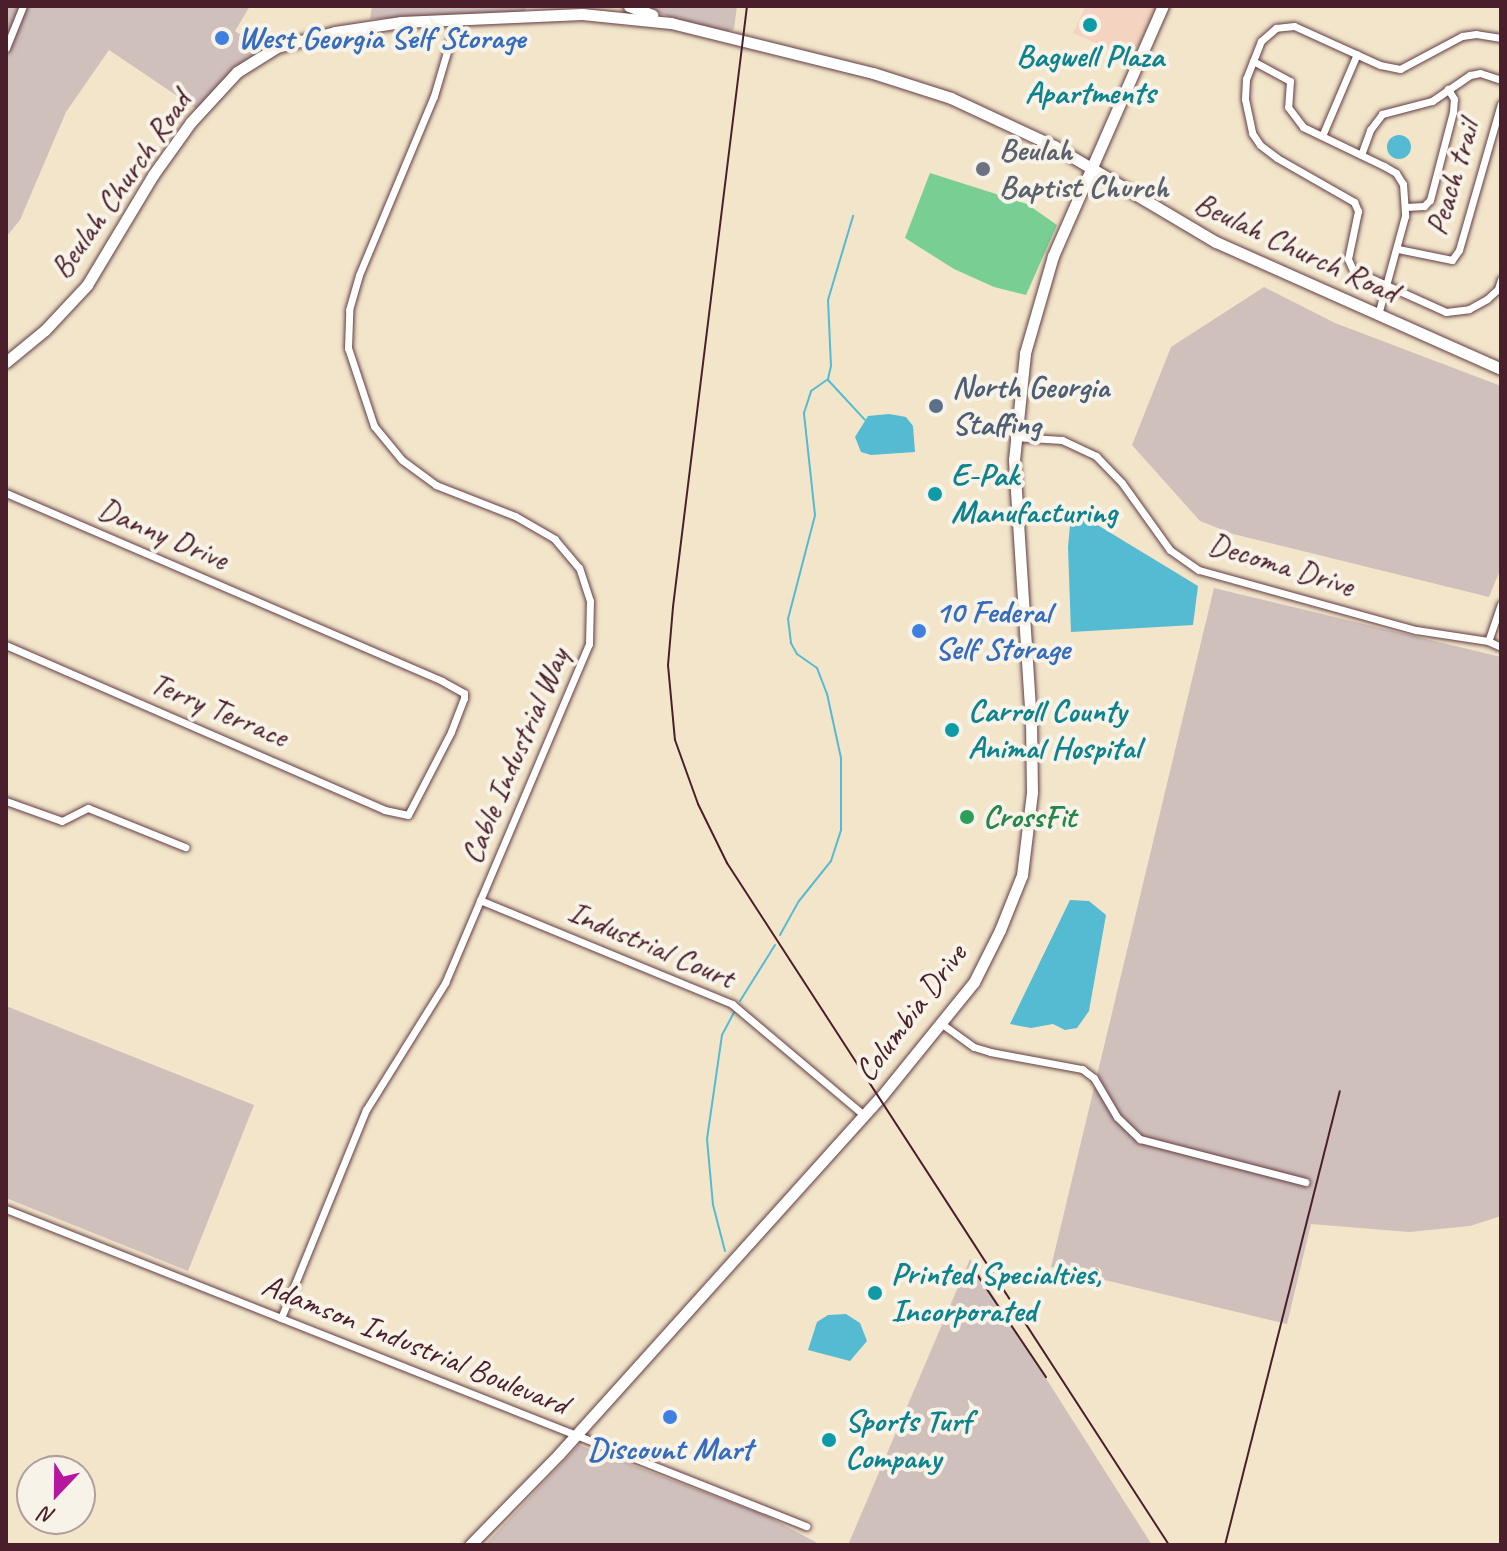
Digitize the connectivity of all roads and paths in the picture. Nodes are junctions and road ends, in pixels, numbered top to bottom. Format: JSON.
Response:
{"nodes":[{"id":1,"x":23,"y":6,"type":"edge"},
{"id":2,"x":629,"y":6,"type":"edge"},
{"id":3,"x":1163,"y":6,"type":"edge"},
{"id":4,"x":568,"y":10,"type":"edge"},
{"id":5,"x":457,"y":18,"type":"junction"},
{"id":6,"x":671,"y":23,"type":"junction"},
{"id":7,"x":1501,"y":38,"type":"edge"},
{"id":8,"x":6,"y":48,"type":"edge"},
{"id":9,"x":1357,"y":54,"type":"junction"},
{"id":10,"x":1253,"y":61,"type":"junction"},
{"id":11,"x":1501,"y":80,"type":"edge"},
{"id":12,"x":1448,"y":89,"type":"junction"},
{"id":13,"x":1501,"y":104,"type":"edge"},
{"id":14,"x":1322,"y":136,"type":"junction"},
{"id":15,"x":1361,"y":155,"type":"junction"},
{"id":16,"x":1092,"y":169,"type":"junction"},
{"id":17,"x":1406,"y":207,"type":"junction"},
{"id":18,"x":1398,"y":249,"type":"junction"},
{"id":19,"x":1501,"y":279,"type":"edge"},
{"id":20,"x":1388,"y":288,"type":"junction"},
{"id":21,"x":1378,"y":315,"type":"junction"},
{"id":22,"x":6,"y":362,"type":"edge"},
{"id":23,"x":1500,"y":365,"type":"edge"},
{"id":24,"x":1014,"y":437,"type":"junction"},
{"id":25,"x":6,"y":493,"type":"edge"},
{"id":26,"x":1501,"y":604,"type":"edge"},
{"id":27,"x":1488,"y":641,"type":"junction"},
{"id":28,"x":6,"y":645,"type":"edge"},
{"id":29,"x":1501,"y":647,"type":"edge"},
{"id":30,"x":6,"y":801,"type":"edge"},
{"id":31,"x":413,"y":812,"type":"joint"},
{"id":32,"x":185,"y":847,"type":"dead end"},
{"id":33,"x":480,"y":900,"type":"junction"},
{"id":34,"x":942,"y":1024,"type":"junction"},
{"id":35,"x":865,"y":1116,"type":"junction"},
{"id":36,"x":1305,"y":1182,"type":"dead end"},
{"id":37,"x":6,"y":1209,"type":"edge"},
{"id":38,"x":281,"y":1318,"type":"junction"},
{"id":39,"x":575,"y":1434,"type":"junction"},
{"id":40,"x":806,"y":1526,"type":"dead end"},
{"id":41,"x":470,"y":1545,"type":"edge"}],
"edges":[{"from":1,"to":8,"type":"street"},
{"from":2,"to":6,"type":"main road"},
{"from":3,"to":16,"type":"main road","name":"Columbia Drive"},
{"from":4,"to":5,"type":"main road","name":"Beulah Church Road"},
{"from":4,"to":6,"type":"main road","name":"Beulah Church Road"},
{"from":5,"to":22,"type":"main road","name":"Beulah Church Road"},
{"from":5,"to":33,"type":"street","name":"Cable Industrial Way"},
{"from":6,"to":16,"type":"main road","name":"Beulah Church Road"},
{"from":7,"to":9,"type":"street"},
{"from":9,"to":10,"type":"street"},
{"from":9,"to":14,"type":"street"},
{"from":10,"to":14,"type":"street"},
{"from":10,"to":20,"type":"street"},
{"from":11,"to":12,"type":"street"},
{"from":12,"to":15,"type":"street"},
{"from":12,"to":17,"type":"street"},
{"from":13,"to":18,"type":"street","name":"Peach trail"},
{"from":14,"to":15,"type":"street"},
{"from":15,"to":17,"type":"street"},
{"from":16,"to":21,"type":"main road","name":"Beulah Church Road"},
{"from":16,"to":24,"type":"main road","name":"Columbia Drive"},
{"from":17,"to":18,"type":"street"},
{"from":18,"to":20,"type":"street"},
{"from":19,"to":20,"type":"street"},
{"from":20,"to":21,"type":"street"},
{"from":21,"to":23,"type":"main road","name":"Beulah Church Road"},
{"from":24,"to":27,"type":"street","name":"Decoma Drive"},
{"from":24,"to":34,"type":"main road","name":"Columbia Drive"},
{"from":25,"to":31,"type":"street","name":"Danny Drive"},
{"from":26,"to":27,"type":"street"},
{"from":27,"to":29,"type":"street","name":"Decoma Drive"},
{"from":28,"to":31,"type":"street","name":"Terry Terrace"},
{"from":30,"to":32,"type":"street"},
{"from":33,"to":35,"type":"street","name":"Industrial Court"},
{"from":33,"to":38,"type":"street","name":"Cable Industrial Way"},
{"from":34,"to":35,"type":"main road","name":"Columbia Drive"},
{"from":34,"to":36,"type":"street"},
{"from":35,"to":39,"type":"main road","name":"Columbia Drive"},
{"from":37,"to":38,"type":"street","name":"Adamson Industrial Boulevard"},
{"from":38,"to":39,"type":"street","name":"Adamson Industrial Boulevard"},
{"from":39,"to":40,"type":"street","name":"Adamson Industrial Boulevard"},
{"from":39,"to":41,"type":"main road","name":"Columbia Drive"}]}
